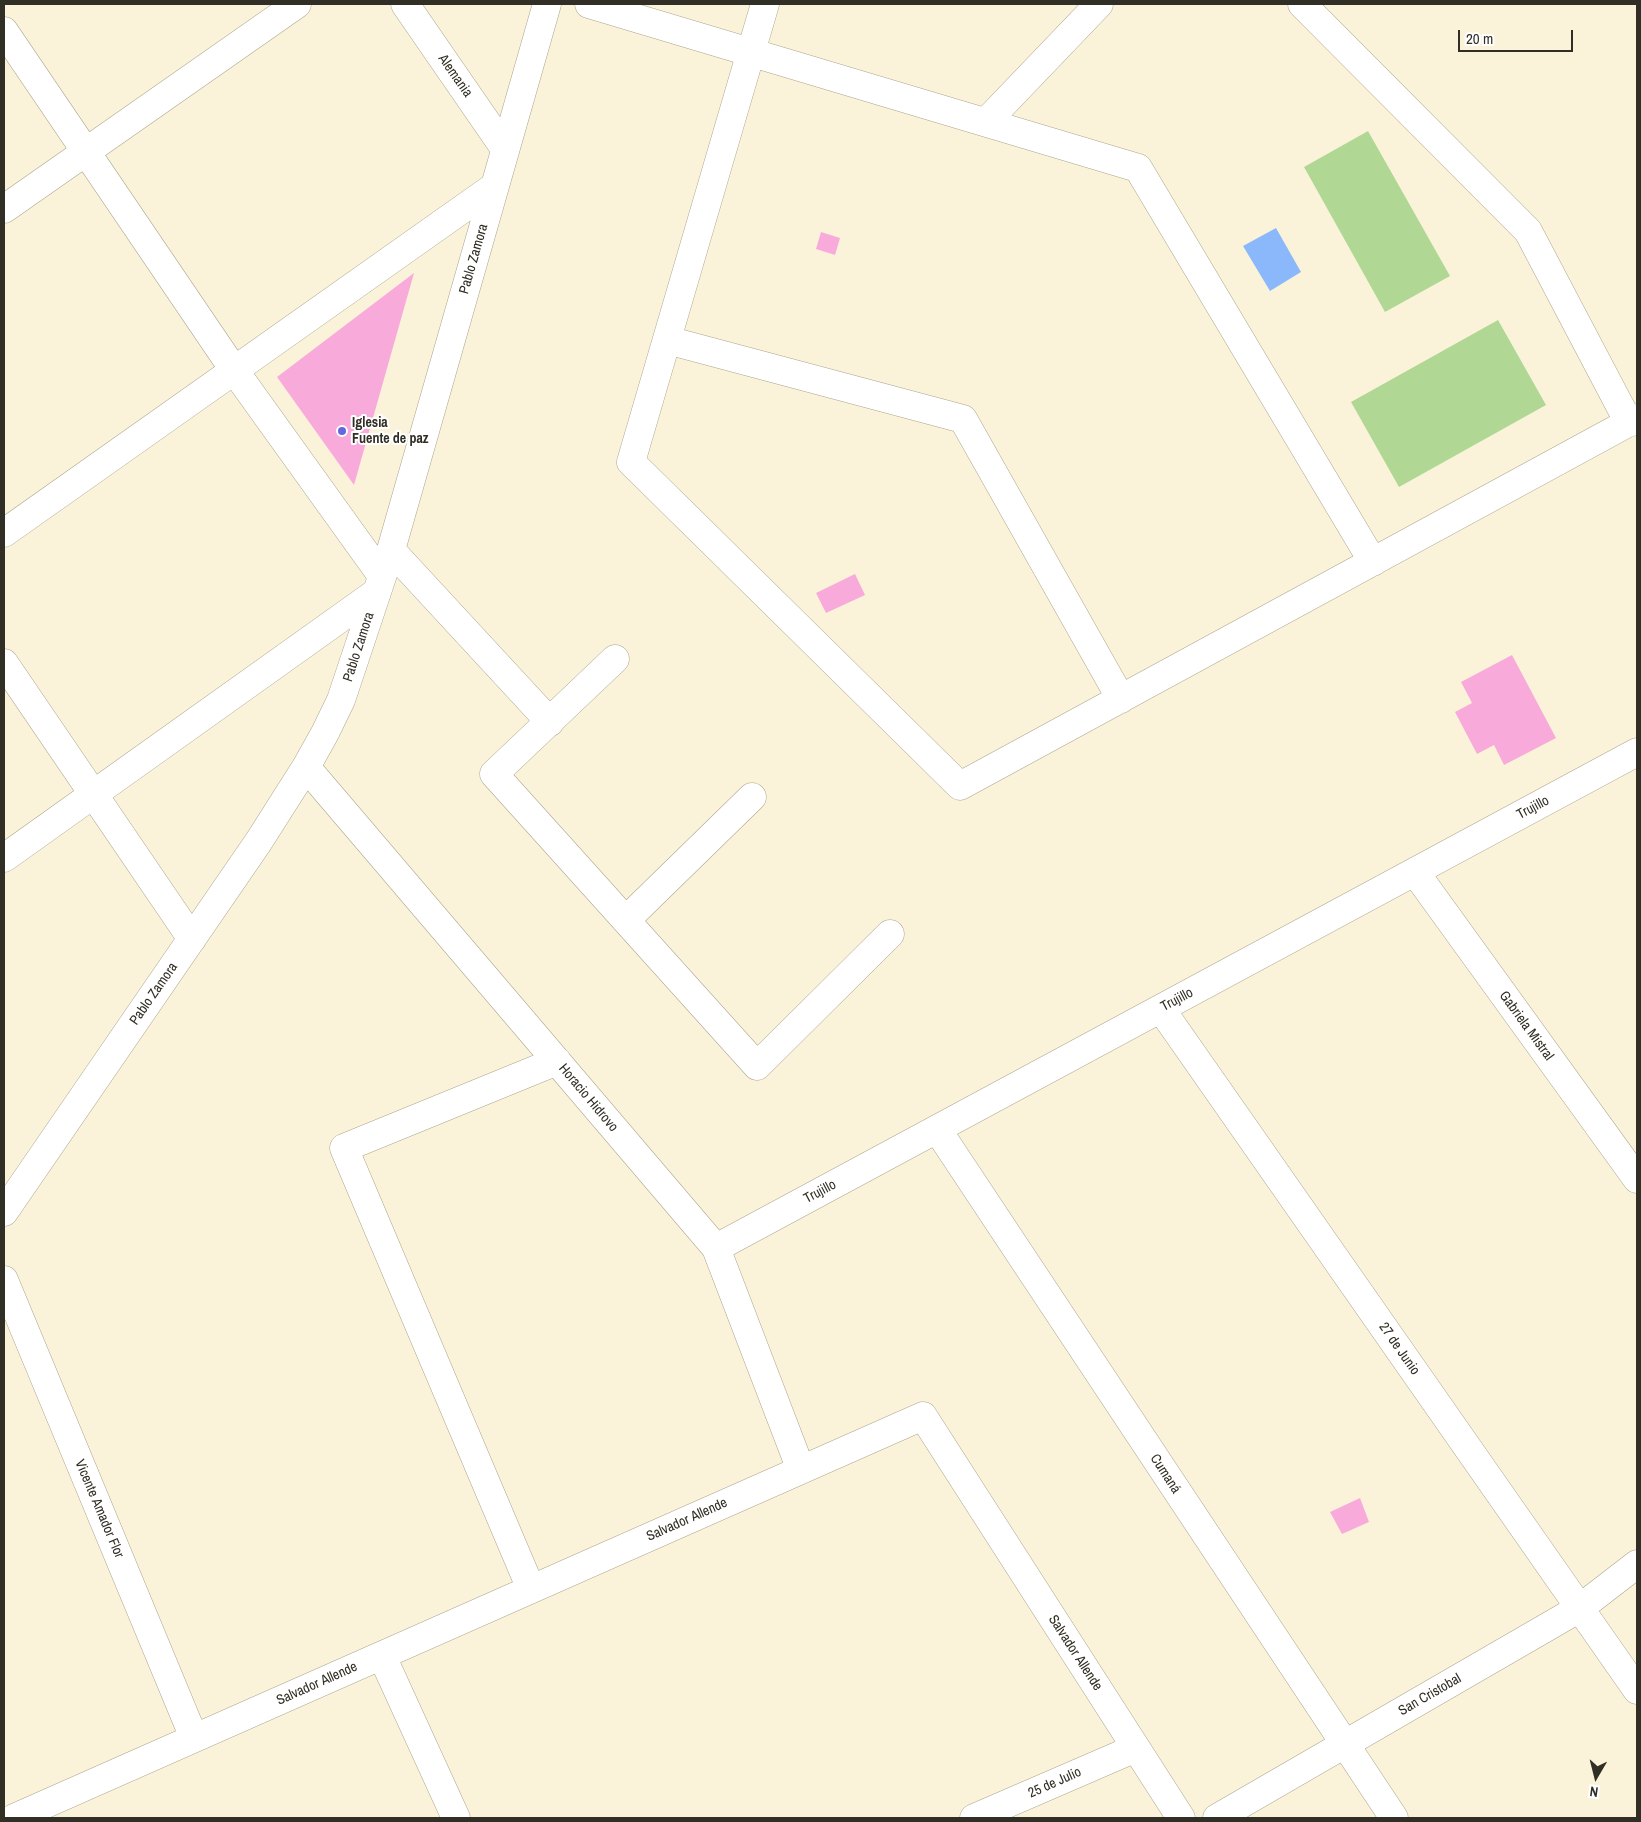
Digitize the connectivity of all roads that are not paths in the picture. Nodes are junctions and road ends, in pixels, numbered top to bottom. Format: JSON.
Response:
{"nodes":[{"id":1,"x":297,"y":4,"type":"edge"},
{"id":2,"x":405,"y":4,"type":"edge"},
{"id":3,"x":547,"y":4,"type":"edge"},
{"id":4,"x":589,"y":4,"type":"edge"},
{"id":5,"x":765,"y":4,"type":"edge"},
{"id":6,"x":1099,"y":4,"type":"edge"},
{"id":7,"x":1302,"y":4,"type":"edge"},
{"id":8,"x":4,"y":31,"type":"edge"},
{"id":9,"x":751,"y":52,"type":"junction"},
{"id":10,"x":986,"y":122,"type":"junction"},
{"id":11,"x":505,"y":149,"type":"junction"},
{"id":12,"x":86,"y":152,"type":"junction"},
{"id":13,"x":495,"y":186,"type":"junction"},
{"id":14,"x":4,"y":209,"type":"edge"},
{"id":15,"x":667,"y":340,"type":"junction"},
{"id":16,"x":234,"y":370,"type":"junction"},
{"id":17,"x":1633,"y":421,"type":"edge"},
{"id":18,"x":4,"y":533,"type":"edge"},
{"id":19,"x":390,"y":550,"type":"junction"},
{"id":20,"x":1373,"y":562,"type":"junction"},
{"id":21,"x":380,"y":584,"type":"junction"},
{"id":22,"x":616,"y":659,"type":"dead end"},
{"id":23,"x":4,"y":663,"type":"edge"},
{"id":24,"x":1121,"y":699,"type":"junction"},
{"id":25,"x":550,"y":722,"type":"junction"},
{"id":26,"x":1637,"y":752,"type":"edge"},
{"id":27,"x":306,"y":767,"type":"junction"},
{"id":28,"x":94,"y":794,"type":"junction"},
{"id":29,"x":752,"y":797,"type":"dead end"},
{"id":30,"x":4,"y":858,"type":"edge"},
{"id":31,"x":1415,"y":872,"type":"junction"},
{"id":32,"x":626,"y":920,"type":"junction"},
{"id":33,"x":890,"y":934,"type":"dead end"},
{"id":34,"x":192,"y":939,"type":"junction"},
{"id":35,"x":1161,"y":1009,"type":"junction"},
{"id":36,"x":557,"y":1061,"type":"junction"},
{"id":37,"x":937,"y":1129,"type":"junction"},
{"id":38,"x":1637,"y":1180,"type":"edge"},
{"id":39,"x":4,"y":1212,"type":"edge"},
{"id":40,"x":716,"y":1248,"type":"junction"},
{"id":41,"x":4,"y":1280,"type":"edge"},
{"id":42,"x":801,"y":1470,"type":"junction"},
{"id":43,"x":1637,"y":1564,"type":"edge"},
{"id":44,"x":531,"y":1589,"type":"junction"},
{"id":45,"x":1580,"y":1608,"type":"junction"},
{"id":46,"x":382,"y":1656,"type":"junction"},
{"id":47,"x":1637,"y":1690,"type":"edge"},
{"id":48,"x":194,"y":1738,"type":"junction"},
{"id":49,"x":1344,"y":1745,"type":"junction"},
{"id":50,"x":1136,"y":1748,"type":"junction"},
{"id":51,"x":14,"y":1818,"type":"edge"},
{"id":52,"x":456,"y":1818,"type":"edge"},
{"id":53,"x":974,"y":1818,"type":"edge"},
{"id":54,"x":1181,"y":1818,"type":"edge"},
{"id":55,"x":1217,"y":1818,"type":"edge"},
{"id":56,"x":1394,"y":1818,"type":"edge"}],
"edges":[{"from":1,"to":12,"type":"street"},
{"from":2,"to":11,"type":"street","name":"Alemania"},
{"from":3,"to":11,"type":"street","name":"Pablo Zamora"},
{"from":4,"to":9,"type":"street"},
{"from":5,"to":9,"type":"street"},
{"from":6,"to":10,"type":"street"},
{"from":7,"to":17,"type":"street"},
{"from":8,"to":12,"type":"street"},
{"from":9,"to":10,"type":"street"},
{"from":9,"to":15,"type":"street"},
{"from":10,"to":20,"type":"street"},
{"from":11,"to":13,"type":"street","name":"Pablo Zamora"},
{"from":12,"to":14,"type":"street"},
{"from":12,"to":16,"type":"street"},
{"from":13,"to":16,"type":"street"},
{"from":13,"to":19,"type":"street","name":"Pablo Zamora"},
{"from":15,"to":24,"type":"street"},
{"from":15,"to":24,"type":"street"},
{"from":16,"to":18,"type":"street"},
{"from":16,"to":21,"type":"street"},
{"from":17,"to":20,"type":"street"},
{"from":19,"to":21,"type":"street","name":"Pablo Zamora"},
{"from":19,"to":25,"type":"street"},
{"from":20,"to":24,"type":"street"},
{"from":21,"to":27,"type":"street","name":"Pablo Zamora"},
{"from":21,"to":28,"type":"street"},
{"from":22,"to":25,"type":"street"},
{"from":23,"to":28,"type":"street"},
{"from":25,"to":32,"type":"street"},
{"from":26,"to":31,"type":"street","name":"Trujillo"},
{"from":27,"to":34,"type":"street","name":"Pablo Zamora"},
{"from":27,"to":36,"type":"street","name":"Horacio Hidrovo"},
{"from":28,"to":30,"type":"street"},
{"from":28,"to":34,"type":"street"},
{"from":29,"to":32,"type":"street"},
{"from":31,"to":35,"type":"street","name":"Trujillo"},
{"from":31,"to":38,"type":"street","name":"Gabriela Mistral"},
{"from":32,"to":33,"type":"street"},
{"from":34,"to":39,"type":"street","name":"Pablo Zamora"},
{"from":35,"to":37,"type":"street","name":"Trujillo"},
{"from":35,"to":45,"type":"street","name":"27 de Junio"},
{"from":36,"to":40,"type":"street","name":"Horacio Hidrovo"},
{"from":36,"to":44,"type":"street"},
{"from":37,"to":40,"type":"street","name":"Trujillo"},
{"from":37,"to":49,"type":"street","name":"Cumaná"},
{"from":40,"to":42,"type":"street","name":"Horacio Hidrovo"},
{"from":41,"to":48,"type":"street","name":"Vicente Amador Flor"},
{"from":42,"to":44,"type":"street","name":"Salvador Allende"},
{"from":42,"to":50,"type":"street","name":"Salvador Allende"},
{"from":43,"to":45,"type":"street","name":"San Cristobal"},
{"from":44,"to":46,"type":"street","name":"Salvador Allende"},
{"from":45,"to":47,"type":"street","name":"27 de Junio"},
{"from":45,"to":49,"type":"street","name":"San Cristobal"},
{"from":46,"to":48,"type":"street","name":"Salvador Allende"},
{"from":46,"to":52,"type":"street"},
{"from":48,"to":51,"type":"street","name":"Salvador Allende"},
{"from":49,"to":55,"type":"street","name":"San Cristobal"},
{"from":49,"to":56,"type":"street","name":"Cumaná"},
{"from":50,"to":53,"type":"street","name":"25 de Julio"},
{"from":50,"to":54,"type":"street","name":"Salvador Allende"}]}
